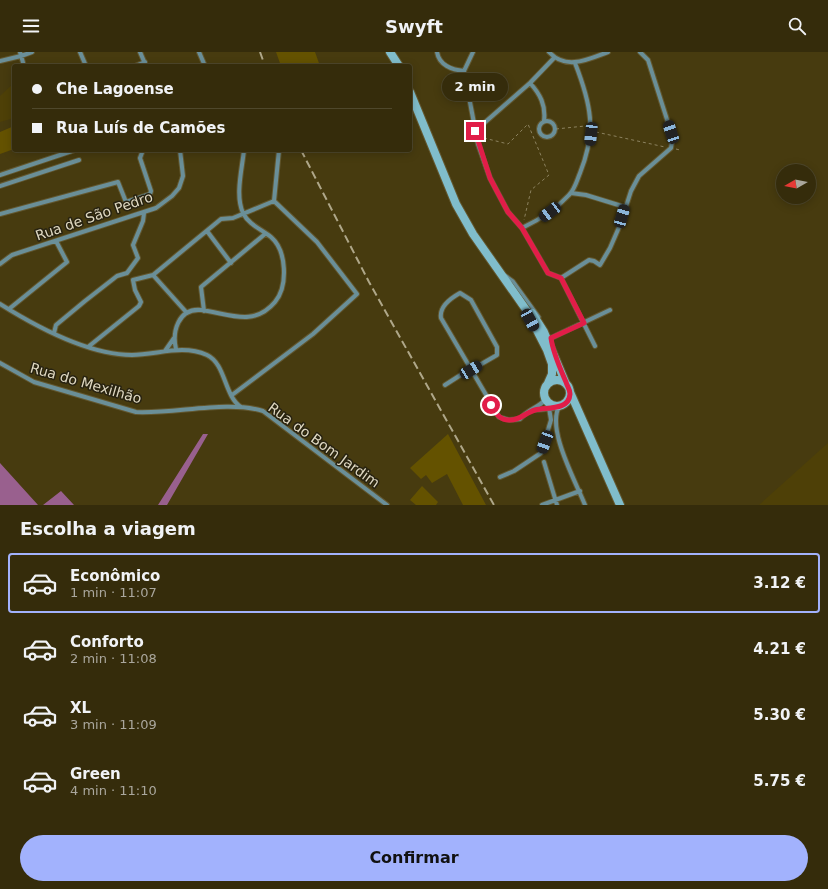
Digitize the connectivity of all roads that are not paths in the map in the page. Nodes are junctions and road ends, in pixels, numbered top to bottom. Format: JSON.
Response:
{"nodes":[{"id":1,"x":32,"y":52,"type":"edge"},
{"id":2,"x":80,"y":52,"type":"edge"},
{"id":3,"x":140,"y":52,"type":"edge"},
{"id":4,"x":199,"y":52,"type":"edge"},
{"id":5,"x":392,"y":52,"type":"edge"},
{"id":6,"x":437,"y":52,"type":"edge"},
{"id":7,"x":473,"y":52,"type":"edge"},
{"id":8,"x":549,"y":52,"type":"edge"},
{"id":9,"x":608,"y":52,"type":"edge"},
{"id":10,"x":640,"y":52,"type":"edge"},
{"id":11,"x":647,"y":52,"type":"edge"},
{"id":12,"x":21,"y":54,"type":"edge"},
{"id":13,"x":554,"y":58,"type":"junction"},
{"id":14,"x":648,"y":60,"type":"junction"},
{"id":15,"x":0,"y":61,"type":"edge"},
{"id":16,"x":575,"y":63,"type":"junction"},
{"id":17,"x":24,"y":64,"type":"edge"},
{"id":18,"x":85,"y":64,"type":"edge"},
{"id":19,"x":145,"y":64,"type":"edge"},
{"id":20,"x":204,"y":64,"type":"edge"},
{"id":21,"x":398,"y":64,"type":"edge"},
{"id":22,"x":464,"y":71,"type":"junction"},
{"id":23,"x":530,"y":83,"type":"junction"},
{"id":24,"x":412,"y":97,"type":"edge"},
{"id":25,"x":544,"y":121,"type":"junction"},
{"id":26,"x":475,"y":131,"type":"junction"},
{"id":27,"x":70,"y":152,"type":"edge"},
{"id":28,"x":142,"y":152,"type":"edge"},
{"id":29,"x":180,"y":152,"type":"edge"},
{"id":30,"x":244,"y":152,"type":"edge"},
{"id":31,"x":279,"y":152,"type":"edge"},
{"id":32,"x":79,"y":160,"type":"dead end"},
{"id":33,"x":0,"y":175,"type":"edge"},
{"id":34,"x":0,"y":186,"type":"edge"},
{"id":35,"x":571,"y":193,"type":"junction"},
{"id":36,"x":274,"y":201,"type":"junction"},
{"id":37,"x":625,"y":207,"type":"junction"},
{"id":38,"x":144,"y":213,"type":"junction"},
{"id":39,"x":243,"y":213,"type":"junction"},
{"id":40,"x":0,"y":214,"type":"edge"},
{"id":41,"x":522,"y":228,"type":"junction"},
{"id":42,"x":206,"y":231,"type":"junction"},
{"id":43,"x":266,"y":234,"type":"junction"},
{"id":44,"x":56,"y":241,"type":"junction"},
{"id":45,"x":231,"y":263,"type":"junction"},
{"id":46,"x":0,"y":264,"type":"edge"},
{"id":47,"x":501,"y":271,"type":"junction"},
{"id":48,"x":127,"y":273,"type":"junction"},
{"id":49,"x":153,"y":275,"type":"junction"},
{"id":50,"x":561,"y":278,"type":"junction"},
{"id":51,"x":134,"y":280,"type":"junction"},
{"id":52,"x":0,"y":304,"type":"edge"},
{"id":53,"x":9,"y":309,"type":"junction"},
{"id":54,"x":610,"y":310,"type":"dead end"},
{"id":55,"x":204,"y":311,"type":"junction"},
{"id":56,"x":187,"y":313,"type":"junction"},
{"id":57,"x":584,"y":323,"type":"junction"},
{"id":58,"x":56,"y":326,"type":"junction"},
{"id":59,"x":48,"y":329,"type":"junction"},
{"id":60,"x":54,"y":333,"type":"junction"},
{"id":61,"x":174,"y":338,"type":"junction"},
{"id":62,"x":551,"y":338,"type":"junction"},
{"id":63,"x":595,"y":346,"type":"dead end"},
{"id":64,"x":88,"y":347,"type":"junction"},
{"id":65,"x":176,"y":349,"type":"junction"},
{"id":66,"x":165,"y":351,"type":"junction"},
{"id":67,"x":554,"y":351,"type":"junction"},
{"id":68,"x":0,"y":363,"type":"edge"},
{"id":69,"x":470,"y":369,"type":"junction"},
{"id":70,"x":445,"y":384,"type":"dead end"},
{"id":71,"x":548,"y":384,"type":"junction"},
{"id":72,"x":566,"y":384,"type":"junction"},
{"id":73,"x":570,"y":392,"type":"junction"},
{"id":74,"x":544,"y":394,"type":"junction"},
{"id":75,"x":232,"y":395,"type":"junction"},
{"id":76,"x":548,"y":405,"type":"junction"},
{"id":77,"x":560,"y":406,"type":"junction"},
{"id":78,"x":241,"y":407,"type":"junction"},
{"id":79,"x":520,"y":418,"type":"junction"},
{"id":80,"x":555,"y":418,"type":"junction"},
{"id":81,"x":549,"y":431,"type":"junction"},
{"id":82,"x":558,"y":434,"type":"junction"},
{"id":83,"x":599,"y":459,"type":"junction"},
{"id":84,"x":544,"y":462,"type":"dead end"},
{"id":85,"x":500,"y":477,"type":"dead end"},
{"id":86,"x":580,"y":491,"type":"junction"},
{"id":87,"x":556,"y":499,"type":"junction"},
{"id":88,"x":387,"y":505,"type":"edge"},
{"id":89,"x":542,"y":505,"type":"edge"},
{"id":90,"x":557,"y":505,"type":"edge"},
{"id":91,"x":585,"y":505,"type":"edge"},
{"id":92,"x":620,"y":505,"type":"edge"}],
"edges":[{"from":1,"to":12,"type":"street"},
{"from":2,"to":18,"type":"street"},
{"from":3,"to":19,"type":"street"},
{"from":4,"to":20,"type":"street"},
{"from":5,"to":21,"type":"main road"},
{"from":6,"to":22,"type":"street"},
{"from":7,"to":22,"type":"street"},
{"from":8,"to":13,"type":"street"},
{"from":9,"to":16,"type":"street"},
{"from":10,"to":14,"type":"street"},
{"from":11,"to":14,"type":"street"},
{"from":12,"to":15,"type":"street"},
{"from":12,"to":17,"type":"street"},
{"from":13,"to":16,"type":"street"},
{"from":13,"to":23,"type":"street"},
{"from":14,"to":37,"type":"street"},
{"from":16,"to":35,"type":"street"},
{"from":22,"to":26,"type":"street"},
{"from":23,"to":25,"type":"street"},
{"from":23,"to":26,"type":"street"},
{"from":24,"to":47,"type":"main road"},
{"from":25,"to":25,"type":"street"},
{"from":26,"to":41,"type":"street"},
{"from":27,"to":33,"type":"street"},
{"from":28,"to":40,"type":"street"},
{"from":29,"to":38,"type":"street","name":"Rua de São Pedro"},
{"from":30,"to":39,"type":"street"},
{"from":31,"to":36,"type":"street"},
{"from":32,"to":34,"type":"street"},
{"from":35,"to":37,"type":"street"},
{"from":35,"to":41,"type":"street"},
{"from":36,"to":39,"type":"street"},
{"from":36,"to":75,"type":"street"},
{"from":37,"to":50,"type":"street"},
{"from":38,"to":44,"type":"street","name":"Rua de São Pedro"},
{"from":38,"to":48,"type":"street"},
{"from":39,"to":42,"type":"street"},
{"from":39,"to":43,"type":"street"},
{"from":41,"to":50,"type":"street"},
{"from":42,"to":45,"type":"street"},
{"from":42,"to":49,"type":"street"},
{"from":43,"to":45,"type":"street"},
{"from":43,"to":55,"type":"street"},
{"from":44,"to":46,"type":"street","name":"Rua de São Pedro"},
{"from":44,"to":53,"type":"street"},
{"from":45,"to":55,"type":"street"},
{"from":47,"to":62,"type":"lane"},
{"from":47,"to":67,"type":"main road"},
{"from":47,"to":71,"type":"main road"},
{"from":48,"to":51,"type":"street"},
{"from":48,"to":58,"type":"street"},
{"from":49,"to":51,"type":"street"},
{"from":49,"to":56,"type":"street"},
{"from":50,"to":57,"type":"street"},
{"from":51,"to":64,"type":"street"},
{"from":52,"to":53,"type":"street"},
{"from":53,"to":59,"type":"street"},
{"from":54,"to":57,"type":"street"},
{"from":55,"to":56,"type":"street"},
{"from":56,"to":61,"type":"street"},
{"from":57,"to":62,"type":"street"},
{"from":57,"to":63,"type":"street"},
{"from":58,"to":59,"type":"street"},
{"from":58,"to":60,"type":"street"},
{"from":59,"to":60,"type":"street"},
{"from":60,"to":64,"type":"street"},
{"from":61,"to":65,"type":"street"},
{"from":61,"to":66,"type":"street"},
{"from":62,"to":67,"type":"lane"},
{"from":64,"to":66,"type":"street"},
{"from":65,"to":66,"type":"street"},
{"from":65,"to":75,"type":"street"},
{"from":67,"to":72,"type":"main road"},
{"from":68,"to":78,"type":"street","name":"Rua do Mexilhão"},
{"from":69,"to":69,"type":"street"},
{"from":69,"to":70,"type":"street"},
{"from":69,"to":79,"type":"street"},
{"from":71,"to":72,"type":"main road"},
{"from":71,"to":74,"type":"main road"},
{"from":72,"to":73,"type":"main road"},
{"from":73,"to":77,"type":"main road"},
{"from":73,"to":83,"type":"main road"},
{"from":74,"to":76,"type":"main road"},
{"from":74,"to":79,"type":"street"},
{"from":75,"to":78,"type":"street"},
{"from":76,"to":77,"type":"main road"},
{"from":76,"to":79,"type":"street"},
{"from":76,"to":81,"type":"street"},
{"from":77,"to":80,"type":"street"},
{"from":77,"to":83,"type":"main road"},
{"from":78,"to":88,"type":"street","name":"Rua do Bom Jardim"},
{"from":80,"to":81,"type":"street"},
{"from":80,"to":82,"type":"street"},
{"from":81,"to":82,"type":"street"},
{"from":81,"to":85,"type":"street"},
{"from":82,"to":86,"type":"street"},
{"from":83,"to":92,"type":"main road"},
{"from":84,"to":87,"type":"street"},
{"from":86,"to":87,"type":"street"},
{"from":86,"to":91,"type":"street"},
{"from":87,"to":89,"type":"street"},
{"from":87,"to":90,"type":"street"}]}
